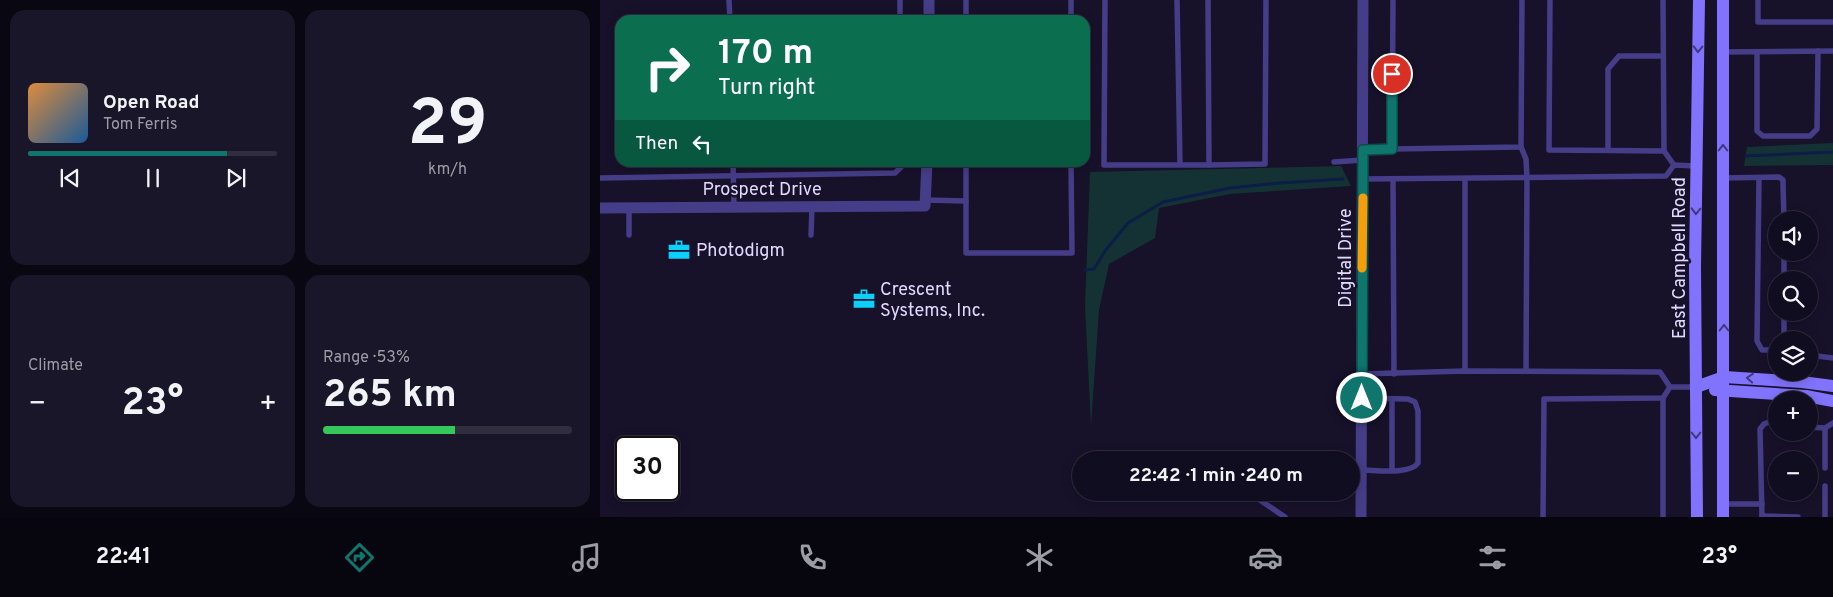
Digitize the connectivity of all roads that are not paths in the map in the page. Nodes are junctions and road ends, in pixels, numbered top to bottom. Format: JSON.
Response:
{"nodes":[{"id":1,"x":729,"y":0,"type":"edge"},
{"id":2,"x":900,"y":0,"type":"edge"},
{"id":3,"x":930,"y":0,"type":"edge"},
{"id":4,"x":966,"y":0,"type":"edge"},
{"id":5,"x":1071,"y":0,"type":"edge"},
{"id":6,"x":1105,"y":0,"type":"edge"},
{"id":7,"x":1177,"y":0,"type":"edge"},
{"id":8,"x":1208,"y":0,"type":"edge"},
{"id":9,"x":1266,"y":0,"type":"edge"},
{"id":10,"x":1363,"y":0,"type":"edge"},
{"id":11,"x":1393,"y":0,"type":"edge"},
{"id":12,"x":1522,"y":0,"type":"edge"},
{"id":13,"x":1550,"y":0,"type":"edge"},
{"id":14,"x":1663,"y":0,"type":"edge"},
{"id":15,"x":1699,"y":0,"type":"edge"},
{"id":16,"x":1723,"y":0,"type":"edge"},
{"id":17,"x":1758,"y":0,"type":"edge"},
{"id":18,"x":730,"y":15,"type":"edge"},
{"id":19,"x":900,"y":15,"type":"edge"},
{"id":20,"x":929,"y":15,"type":"edge"},
{"id":21,"x":966,"y":15,"type":"edge"},
{"id":22,"x":1071,"y":15,"type":"edge"},
{"id":23,"x":1833,"y":22,"type":"edge"},
{"id":24,"x":1818,"y":51,"type":"junction"},
{"id":25,"x":1833,"y":51,"type":"edge"},
{"id":26,"x":1722,"y":52,"type":"junction"},
{"id":27,"x":1757,"y":52,"type":"junction"},
{"id":28,"x":1663,"y":56,"type":"junction"},
{"id":29,"x":1521,"y":147,"type":"junction"},
{"id":30,"x":1392,"y":149,"type":"junction"},
{"id":31,"x":1608,"y":150,"type":"junction"},
{"id":32,"x":1664,"y":151,"type":"junction"},
{"id":33,"x":1363,"y":155,"type":"junction"},
{"id":34,"x":1334,"y":162,"type":"dead end"},
{"id":35,"x":1180,"y":164,"type":"junction"},
{"id":36,"x":1209,"y":165,"type":"junction"},
{"id":37,"x":1674,"y":165,"type":"junction"},
{"id":38,"x":1696,"y":166,"type":"junction"},
{"id":39,"x":734,"y":167,"type":"edge"},
{"id":40,"x":901,"y":167,"type":"edge"},
{"id":41,"x":927,"y":167,"type":"edge"},
{"id":42,"x":966,"y":167,"type":"edge"},
{"id":43,"x":1071,"y":167,"type":"edge"},
{"id":44,"x":734,"y":176,"type":"junction"},
{"id":45,"x":600,"y":178,"type":"edge"},
{"id":46,"x":1465,"y":178,"type":"junction"},
{"id":47,"x":1527,"y":178,"type":"junction"},
{"id":48,"x":1723,"y":178,"type":"junction"},
{"id":49,"x":1759,"y":178,"type":"junction"},
{"id":50,"x":1363,"y":179,"type":"junction"},
{"id":51,"x":1394,"y":179,"type":"junction"},
{"id":52,"x":966,"y":200,"type":"junction"},
{"id":53,"x":925,"y":203,"type":"junction"},
{"id":54,"x":734,"y":207,"type":"junction"},
{"id":55,"x":812,"y":207,"type":"junction"},
{"id":56,"x":600,"y":208,"type":"edge"},
{"id":57,"x":629,"y":208,"type":"junction"},
{"id":58,"x":1784,"y":211,"type":"edge"},
{"id":59,"x":629,"y":235,"type":"dead end"},
{"id":60,"x":811,"y":235,"type":"dead end"},
{"id":61,"x":1768,"y":350,"type":"edge"},
{"id":62,"x":1818,"y":356,"type":"edge"},
{"id":63,"x":1833,"y":358,"type":"edge"},
{"id":64,"x":1466,"y":371,"type":"junction"},
{"id":65,"x":1526,"y":371,"type":"junction"},
{"id":66,"x":1362,"y":374,"type":"junction"},
{"id":67,"x":1394,"y":374,"type":"junction"},
{"id":68,"x":1724,"y":377,"type":"junction"},
{"id":69,"x":1833,"y":386,"type":"edge"},
{"id":70,"x":1670,"y":387,"type":"junction"},
{"id":71,"x":1696,"y":387,"type":"junction"},
{"id":72,"x":1724,"y":392,"type":"junction"},
{"id":73,"x":1362,"y":398,"type":"junction"},
{"id":74,"x":1392,"y":398,"type":"junction"},
{"id":75,"x":1663,"y":398,"type":"junction"},
{"id":76,"x":1833,"y":401,"type":"edge"},
{"id":77,"x":1768,"y":423,"type":"edge"},
{"id":78,"x":1833,"y":423,"type":"edge"},
{"id":79,"x":1818,"y":428,"type":"edge"},
{"id":80,"x":1826,"y":428,"type":"junction"},
{"id":81,"x":1825,"y":468,"type":"dead end"},
{"id":82,"x":1362,"y":470,"type":"junction"},
{"id":83,"x":1392,"y":470,"type":"junction"},
{"id":84,"x":1825,"y":486,"type":"dead end"},
{"id":85,"x":1261,"y":501,"type":"edge"},
{"id":86,"x":1762,"y":504,"type":"junction"},
{"id":87,"x":1723,"y":510,"type":"edge"},
{"id":88,"x":1762,"y":516,"type":"edge"},
{"id":89,"x":1285,"y":517,"type":"edge"},
{"id":90,"x":1362,"y":517,"type":"edge"},
{"id":91,"x":1543,"y":517,"type":"edge"},
{"id":92,"x":1663,"y":517,"type":"edge"},
{"id":93,"x":1696,"y":517,"type":"edge"},
{"id":94,"x":1798,"y":517,"type":"edge"},
{"id":95,"x":1825,"y":517,"type":"edge"}],
"edges":[{"from":1,"to":18,"type":"lane"},
{"from":2,"to":19,"type":"lane"},
{"from":3,"to":20,"type":"street"},
{"from":4,"to":21,"type":"lane"},
{"from":5,"to":22,"type":"lane"},
{"from":6,"to":35,"type":"lane"},
{"from":7,"to":35,"type":"lane"},
{"from":8,"to":36,"type":"lane"},
{"from":9,"to":36,"type":"lane"},
{"from":10,"to":33,"type":"street","name":"Digital Drive"},
{"from":11,"to":30,"type":"lane"},
{"from":12,"to":29,"type":"lane"},
{"from":13,"to":31,"type":"lane"},
{"from":14,"to":28,"type":"lane"},
{"from":15,"to":38,"type":"main road","name":"East Campbell Road","one_way":true},
{"from":16,"to":26,"type":"main road"},
{"from":17,"to":23,"type":"lane"},
{"from":24,"to":25,"type":"lane"},
{"from":24,"to":27,"type":"lane"},
{"from":24,"to":27,"type":"lane"},
{"from":26,"to":27,"type":"lane"},
{"from":48,"to":26,"type":"main road","one_way":true},
{"from":28,"to":31,"type":"lane"},
{"from":28,"to":32,"type":"lane"},
{"from":29,"to":30,"type":"lane"},
{"from":29,"to":47,"type":"lane"},
{"from":30,"to":33,"type":"lane"},
{"from":31,"to":32,"type":"lane"},
{"from":32,"to":37,"type":"lane"},
{"from":33,"to":34,"type":"lane"},
{"from":33,"to":50,"type":"street","name":"Digital Drive"},
{"from":35,"to":36,"type":"lane"},
{"from":37,"to":38,"type":"lane"},
{"from":37,"to":47,"type":"lane"},
{"from":38,"to":71,"type":"main road","name":"East Campbell Road","one_way":true},
{"from":39,"to":44,"type":"lane"},
{"from":40,"to":44,"type":"lane"},
{"from":41,"to":53,"type":"street"},
{"from":42,"to":52,"type":"lane"},
{"from":43,"to":52,"type":"lane"},
{"from":44,"to":45,"type":"lane"},
{"from":44,"to":54,"type":"lane"},
{"from":46,"to":47,"type":"lane"},
{"from":46,"to":51,"type":"lane"},
{"from":46,"to":64,"type":"lane"},
{"from":47,"to":65,"type":"lane"},
{"from":48,"to":49,"type":"lane"},
{"from":68,"to":48,"type":"main road","one_way":true},
{"from":49,"to":58,"type":"lane"},
{"from":49,"to":61,"type":"lane"},
{"from":50,"to":51,"type":"lane"},
{"from":50,"to":66,"type":"street","name":"Digital Drive"},
{"from":51,"to":67,"type":"lane"},
{"from":52,"to":53,"type":"lane"},
{"from":53,"to":55,"type":"street","name":"Prospect Drive"},
{"from":54,"to":55,"type":"street","name":"Prospect Drive"},
{"from":54,"to":57,"type":"street","name":"Prospect Drive"},
{"from":55,"to":60,"type":"lane"},
{"from":56,"to":57,"type":"street","name":"Prospect Drive"},
{"from":57,"to":59,"type":"lane"},
{"from":62,"to":63,"type":"lane"},
{"from":64,"to":65,"type":"lane"},
{"from":64,"to":67,"type":"lane"},
{"from":65,"to":70,"type":"lane"},
{"from":66,"to":67,"type":"lane"},
{"from":66,"to":73,"type":"street","name":"Digital Drive"},
{"from":69,"to":68,"type":"main road","one_way":true},
{"from":68,"to":71,"type":"main road"},
{"from":68,"to":72,"type":"main road"},
{"from":70,"to":71,"type":"lane"},
{"from":70,"to":75,"type":"lane"},
{"from":71,"to":72,"type":"main road"},
{"from":71,"to":93,"type":"main road","name":"East Campbell Road","one_way":true},
{"from":72,"to":76,"type":"main road"},
{"from":72,"to":87,"type":"main road"},
{"from":73,"to":74,"type":"lane"},
{"from":73,"to":82,"type":"street","name":"Digital Drive"},
{"from":74,"to":83,"type":"lane"},
{"from":74,"to":83,"type":"lane"},
{"from":75,"to":91,"type":"lane"},
{"from":75,"to":92,"type":"lane"},
{"from":77,"to":86,"type":"lane"},
{"from":78,"to":80,"type":"lane"},
{"from":79,"to":80,"type":"lane"},
{"from":80,"to":81,"type":"lane"},
{"from":82,"to":83,"type":"lane"},
{"from":82,"to":90,"type":"street","name":"Digital Drive"},
{"from":84,"to":95,"type":"lane"},
{"from":85,"to":89,"type":"lane"},
{"from":86,"to":87,"type":"lane"},
{"from":86,"to":88,"type":"lane"},
{"from":88,"to":94,"type":"lane"}]}
